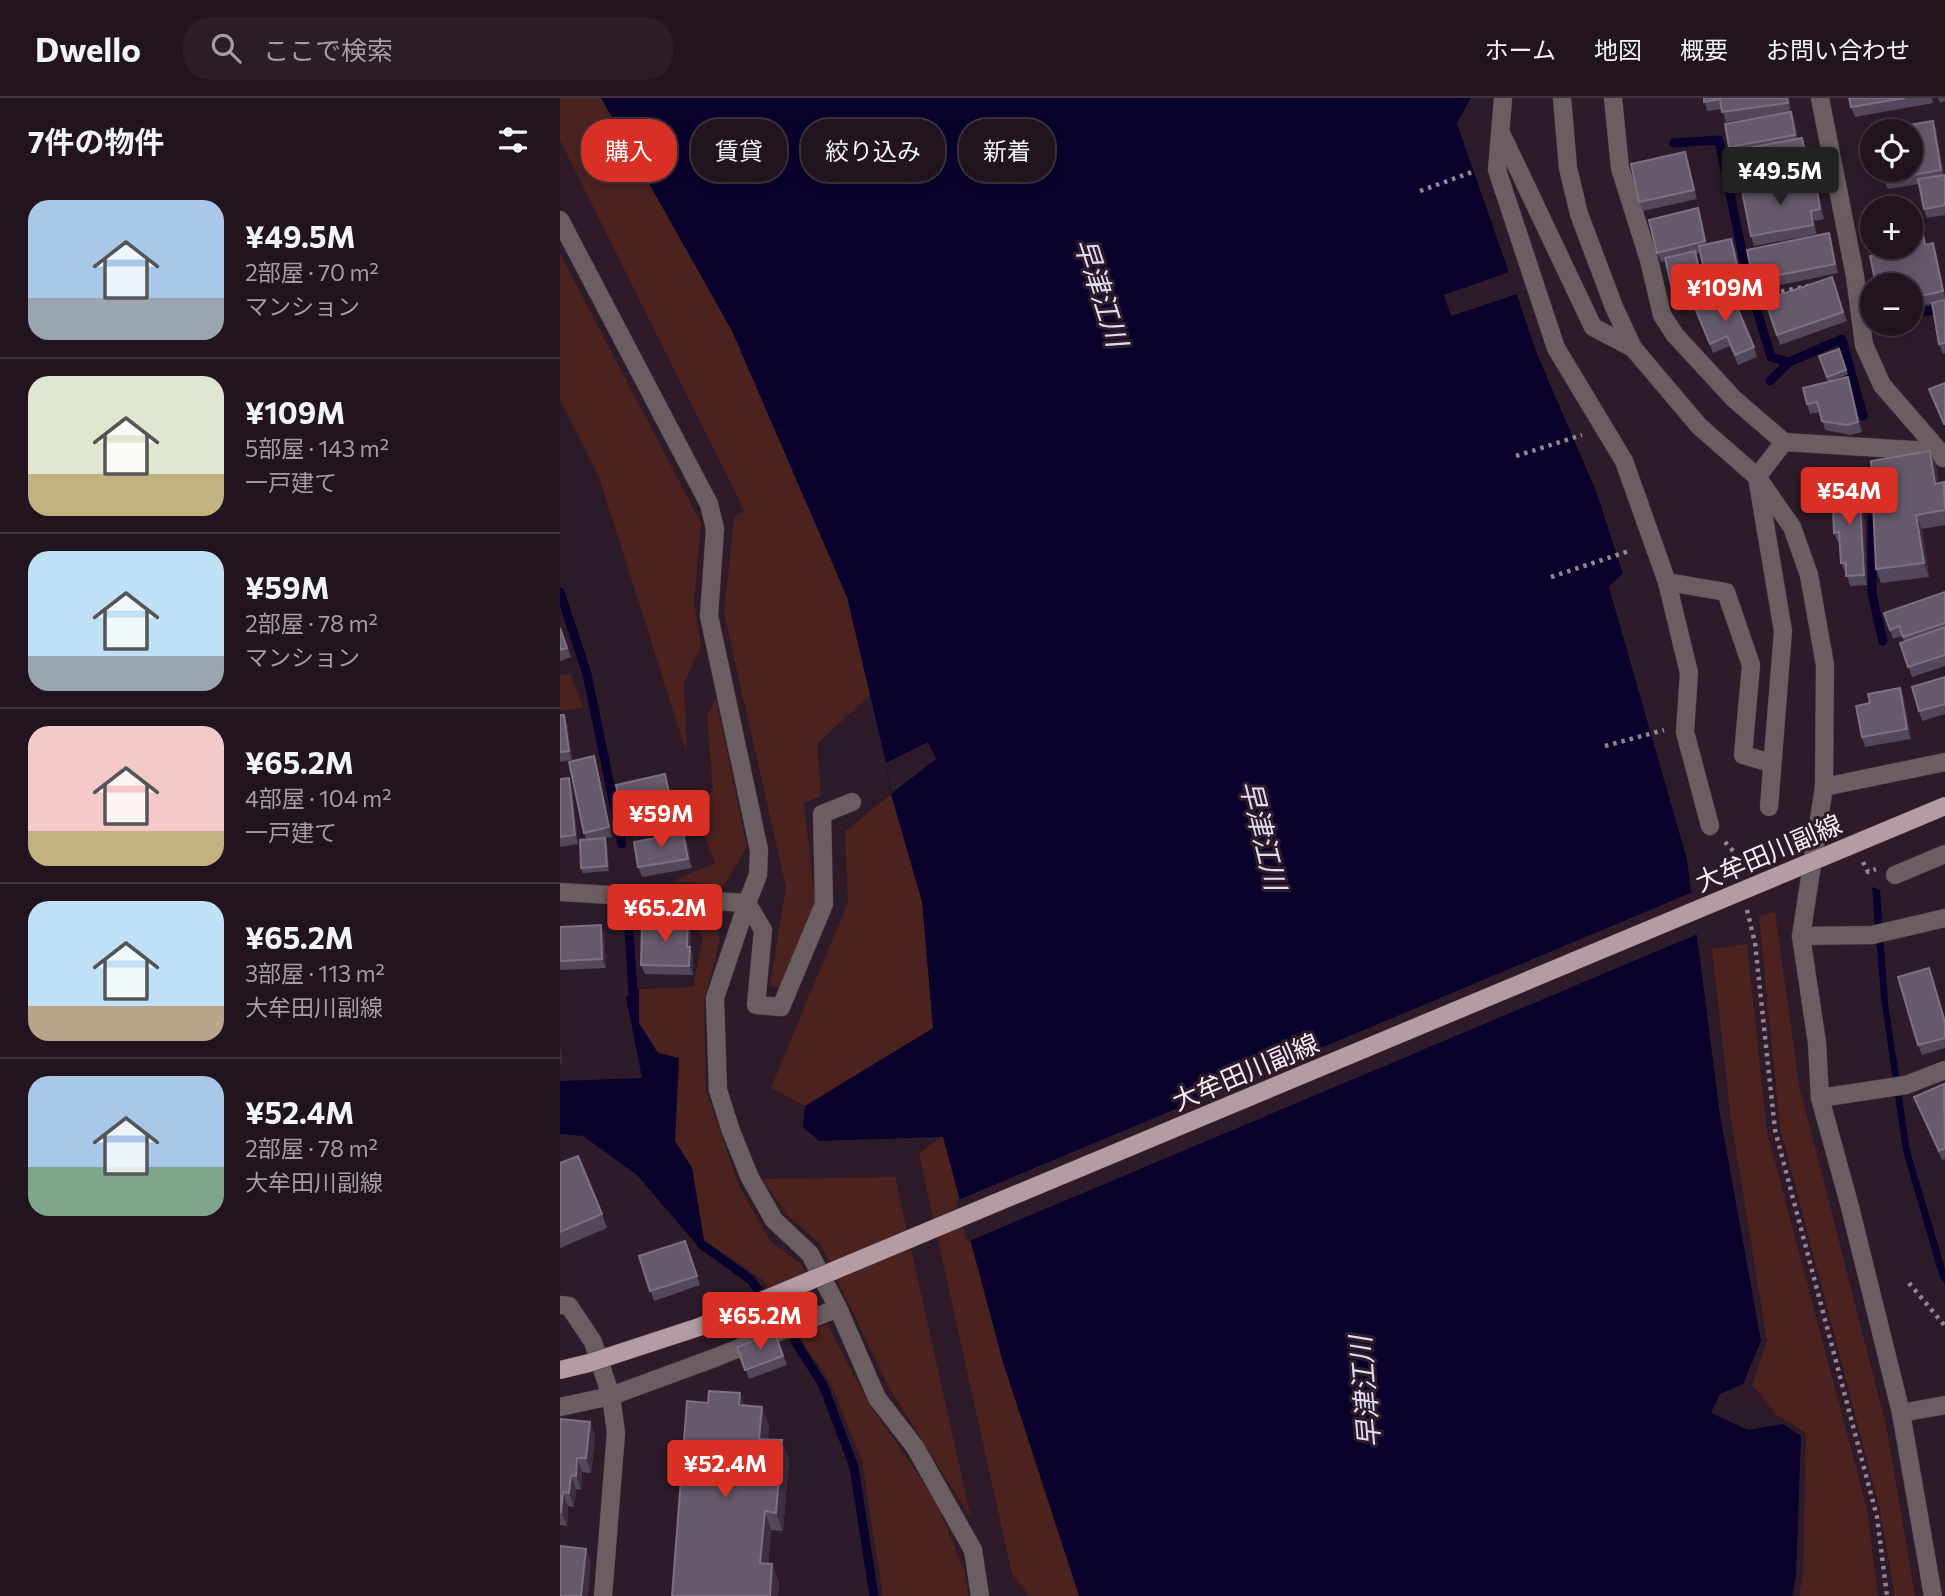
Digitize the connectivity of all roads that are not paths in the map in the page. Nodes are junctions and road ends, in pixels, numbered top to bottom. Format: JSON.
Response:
{"nodes":[{"id":1,"x":1503,"y":98,"type":"edge"},
{"id":2,"x":1562,"y":98,"type":"edge"},
{"id":3,"x":1613,"y":98,"type":"edge"},
{"id":4,"x":1820,"y":98,"type":"edge"},
{"id":5,"x":1500,"y":132,"type":"junction"},
{"id":6,"x":560,"y":220,"type":"edge"},
{"id":7,"x":1633,"y":348,"type":"junction"},
{"id":8,"x":1784,"y":442,"type":"junction"},
{"id":9,"x":1944,"y":455,"type":"edge"},
{"id":10,"x":1757,"y":477,"type":"junction"},
{"id":11,"x":1667,"y":582,"type":"junction"},
{"id":12,"x":1772,"y":762,"type":"junction"},
{"id":13,"x":1945,"y":762,"type":"edge"},
{"id":14,"x":1824,"y":787,"type":"junction"},
{"id":15,"x":852,"y":802,"type":"dead end"},
{"id":16,"x":1945,"y":806,"type":"edge"},
{"id":17,"x":1769,"y":807,"type":"dead end"},
{"id":18,"x":1710,"y":826,"type":"road end"},
{"id":19,"x":1945,"y":854,"type":"edge"},
{"id":20,"x":1895,"y":875,"type":"dead end"},
{"id":21,"x":560,"y":892,"type":"edge"},
{"id":22,"x":747,"y":903,"type":"junction"},
{"id":23,"x":1945,"y":918,"type":"edge"},
{"id":24,"x":1801,"y":936,"type":"junction"},
{"id":25,"x":1945,"y":1070,"type":"edge"},
{"id":26,"x":1819,"y":1098,"type":"junction"},
{"id":27,"x":560,"y":1305,"type":"edge"},
{"id":28,"x":838,"y":1308,"type":"junction"},
{"id":29,"x":560,"y":1370,"type":"edge"},
{"id":30,"x":611,"y":1396,"type":"junction"},
{"id":31,"x":1945,"y":1405,"type":"edge"},
{"id":32,"x":560,"y":1407,"type":"edge"},
{"id":33,"x":1901,"y":1413,"type":"junction"},
{"id":34,"x":603,"y":1596,"type":"edge"},
{"id":35,"x":980,"y":1596,"type":"edge"},
{"id":36,"x":1933,"y":1596,"type":"edge"}],
"edges":[{"from":1,"to":5,"type":"street"},
{"from":2,"to":7,"type":"street"},
{"from":3,"to":8,"type":"street"},
{"from":4,"to":9,"type":"street"},
{"from":5,"to":7,"type":"street"},
{"from":5,"to":11,"type":"street"},
{"from":6,"to":22,"type":"street"},
{"from":7,"to":10,"type":"street"},
{"from":8,"to":9,"type":"street"},
{"from":8,"to":10,"type":"street"},
{"from":10,"to":12,"type":"street"},
{"from":10,"to":14,"type":"street"},
{"from":11,"to":12,"type":"street"},
{"from":11,"to":18,"type":"street"},
{"from":12,"to":17,"type":"street"},
{"from":13,"to":14,"type":"street"},
{"from":14,"to":24,"type":"street"},
{"from":15,"to":22,"type":"street"},
{"from":16,"to":29,"type":"main road","name":"大牟田川副線","bridge":true},
{"from":19,"to":20,"type":"street"},
{"from":21,"to":22,"type":"street"},
{"from":22,"to":28,"type":"street"},
{"from":23,"to":24,"type":"street"},
{"from":24,"to":26,"type":"street"},
{"from":25,"to":26,"type":"street"},
{"from":26,"to":33,"type":"street"},
{"from":27,"to":30,"type":"street"},
{"from":28,"to":30,"type":"street"},
{"from":28,"to":35,"type":"street"},
{"from":30,"to":32,"type":"street"},
{"from":30,"to":34,"type":"street"},
{"from":31,"to":33,"type":"street"},
{"from":33,"to":36,"type":"street"}]}
